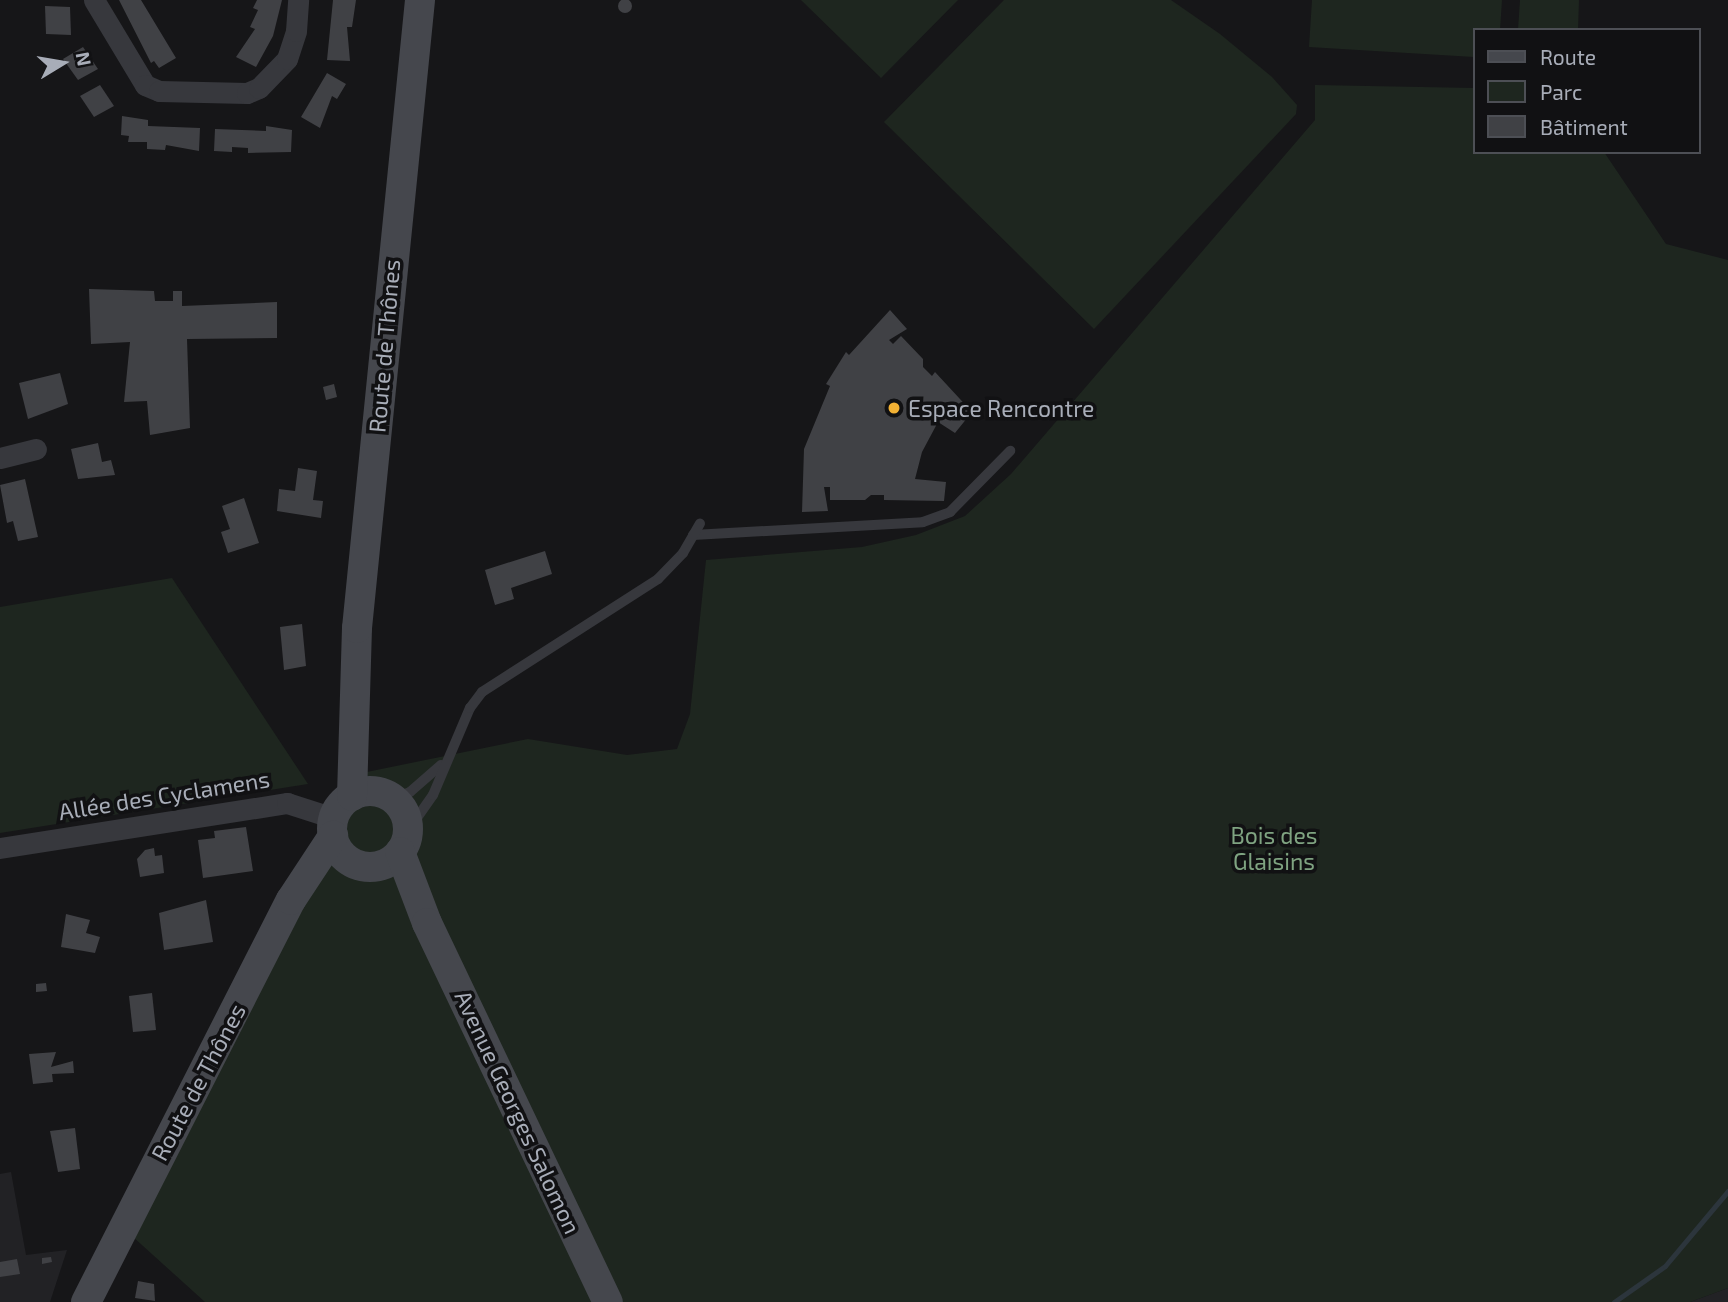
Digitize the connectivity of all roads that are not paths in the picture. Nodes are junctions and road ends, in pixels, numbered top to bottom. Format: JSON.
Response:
{"nodes":[{"id":1,"x":94,"y":0,"type":"edge"},
{"id":2,"x":298,"y":0,"type":"edge"},
{"id":3,"x":420,"y":0,"type":"edge"},
{"id":4,"x":36,"y":449,"type":"dead end"},
{"id":5,"x":1010,"y":451,"type":"dead end"},
{"id":6,"x":0,"y":458,"type":"edge"},
{"id":7,"x":700,"y":523,"type":"dead end"},
{"id":8,"x":693,"y":535,"type":"junction"},
{"id":9,"x":445,"y":760,"type":"junction"},
{"id":10,"x":358,"y":808,"type":"junction"},
{"id":11,"x":0,"y":848,"type":"edge"},
{"id":12,"x":385,"y":854,"type":"junction"},
{"id":13,"x":273,"y":937,"type":"junction"},
{"id":14,"x":122,"y":1227,"type":"junction"},
{"id":15,"x":70,"y":1302,"type":"edge"},
{"id":16,"x":86,"y":1302,"type":"edge"},
{"id":17,"x":608,"y":1302,"type":"edge"}],
"edges":[{"from":1,"to":2,"type":"street"},
{"from":3,"to":10,"type":"main road","name":"Route de Thônes"},
{"from":4,"to":6,"type":"street"},
{"from":5,"to":8,"type":"lane"},
{"from":7,"to":8,"type":"lane"},
{"from":8,"to":9,"type":"lane"},
{"from":9,"to":10,"type":"lane"},
{"from":9,"to":12,"type":"lane"},
{"from":10,"to":11,"type":"street","name":"Allée des Cyclamens"},
{"from":10,"to":12,"type":"main road","name":"Avenue Georges Salomon"},
{"from":10,"to":12,"type":"main road"},
{"from":10,"to":13,"type":"main road","name":"Route de Thônes"},
{"from":12,"to":13,"type":"main road","name":"Route de Thônes"},
{"from":12,"to":17,"type":"main road","name":"Avenue Georges Salomon"},
{"from":13,"to":14,"type":"main road","name":"Route de Thônes"},
{"from":14,"to":15,"type":"main road","name":"Route de Thônes"},
{"from":14,"to":16,"type":"main road","name":"Route de Thônes"}]}
